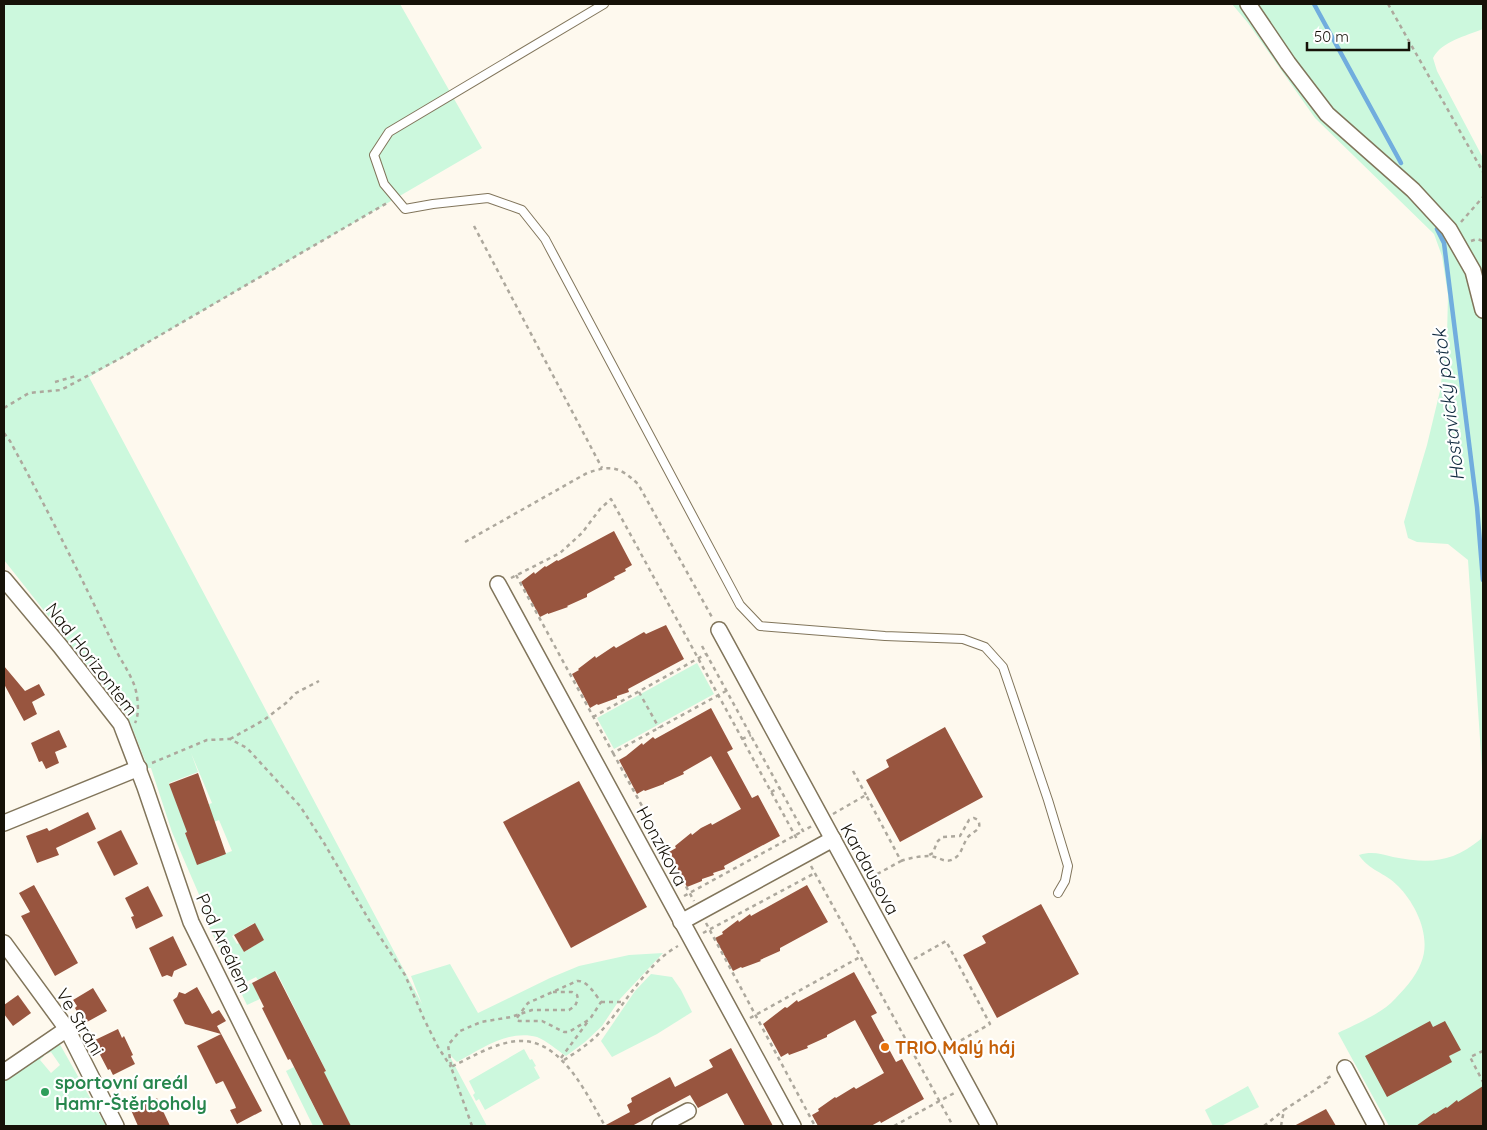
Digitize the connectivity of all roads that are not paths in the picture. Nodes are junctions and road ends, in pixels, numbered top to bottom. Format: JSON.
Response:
{"nodes":[{"id":1,"x":604,"y":4,"type":"edge"},
{"id":2,"x":1248,"y":4,"type":"edge"},
{"id":3,"x":1483,"y":310,"type":"edge"},
{"id":4,"x":4,"y":580,"type":"edge"},
{"id":5,"x":498,"y":584,"type":"road end"},
{"id":6,"x":719,"y":630,"type":"road end"},
{"id":7,"x":139,"y":768,"type":"junction"},
{"id":8,"x":4,"y":823,"type":"edge"},
{"id":9,"x":833,"y":839,"type":"junction"},
{"id":10,"x":1058,"y":893,"type":"dead end"},
{"id":11,"x":682,"y":922,"type":"junction"},
{"id":12,"x":4,"y":943,"type":"edge"},
{"id":13,"x":67,"y":1029,"type":"junction"},
{"id":14,"x":1345,"y":1068,"type":"road end"},
{"id":15,"x":4,"y":1072,"type":"edge"},
{"id":16,"x":688,"y":1111,"type":"dead end"},
{"id":17,"x":664,"y":1125,"type":"edge"},
{"id":18,"x":116,"y":1126,"type":"edge"},
{"id":19,"x":292,"y":1126,"type":"edge"},
{"id":20,"x":793,"y":1126,"type":"edge"},
{"id":21,"x":989,"y":1126,"type":"edge"},
{"id":22,"x":1376,"y":1126,"type":"edge"}],
"edges":[{"from":1,"to":10,"type":"lane"},
{"from":2,"to":3,"type":"street"},
{"from":4,"to":7,"type":"street","name":"Nad Horizontem"},
{"from":5,"to":11,"type":"street","name":"Honzíkova"},
{"from":6,"to":9,"type":"street","name":"Kardausova"},
{"from":7,"to":8,"type":"street"},
{"from":7,"to":19,"type":"street","name":"Pod Areálem"},
{"from":9,"to":11,"type":"street"},
{"from":9,"to":21,"type":"street","name":"Kardausova"},
{"from":11,"to":20,"type":"street","name":"Honzíkova"},
{"from":12,"to":13,"type":"street","name":"Ve Stráni"},
{"from":13,"to":15,"type":"street"},
{"from":13,"to":18,"type":"street","name":"Ve Stráni"},
{"from":14,"to":22,"type":"street"},
{"from":16,"to":17,"type":"street"}]}
